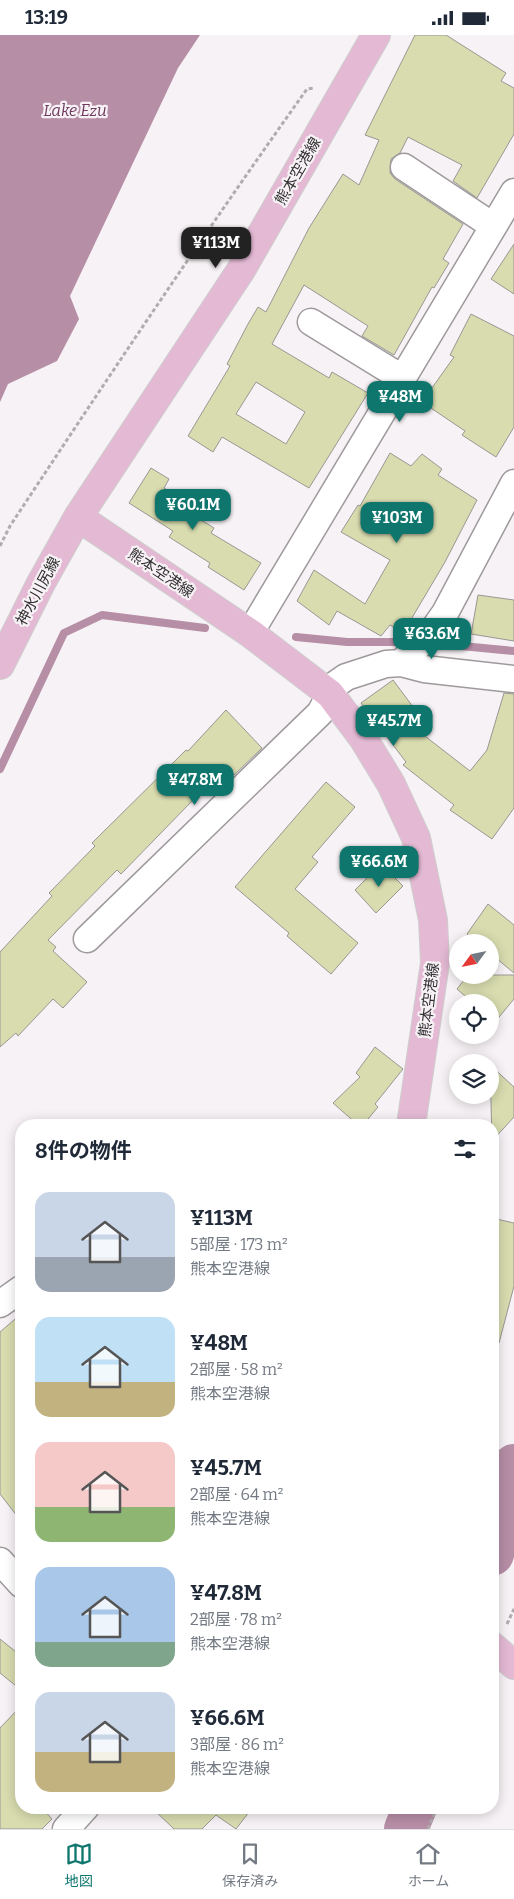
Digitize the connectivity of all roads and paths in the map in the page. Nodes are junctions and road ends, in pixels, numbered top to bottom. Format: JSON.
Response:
{"nodes":[{"id":1,"x":376,"y":35,"type":"edge"},
{"id":2,"x":342,"y":94,"type":"junction"},
{"id":3,"x":404,"y":167,"type":"dead end"},
{"id":4,"x":514,"y":192,"type":"edge"},
{"id":5,"x":493,"y":226,"type":"junction"},
{"id":6,"x":311,"y":322,"type":"dead end"},
{"id":7,"x":402,"y":378,"type":"junction"},
{"id":8,"x":514,"y":483,"type":"edge"},
{"id":9,"x":78,"y":517,"type":"junction"},
{"id":10,"x":0,"y":545,"type":"edge"},
{"id":11,"x":250,"y":633,"type":"junction"},
{"id":12,"x":404,"y":659,"type":"junction"},
{"id":13,"x":0,"y":665,"type":"edge"},
{"id":14,"x":514,"y":679,"type":"edge"},
{"id":15,"x":330,"y":693,"type":"junction"},
{"id":16,"x":87,"y":939,"type":"dead end"},
{"id":17,"x":412,"y":1119,"type":"edge"},
{"id":18,"x":15,"y":1293,"type":"edge"},
{"id":19,"x":0,"y":1304,"type":"edge"},
{"id":20,"x":0,"y":1561,"type":"edge"},
{"id":21,"x":15,"y":1577,"type":"edge"},
{"id":22,"x":499,"y":1653,"type":"edge"},
{"id":23,"x":514,"y":1665,"type":"edge"},
{"id":24,"x":80,"y":1814,"type":"edge"},
{"id":25,"x":434,"y":1814,"type":"edge"},
{"id":26,"x":66,"y":1829,"type":"edge"},
{"id":27,"x":428,"y":1829,"type":"edge"}],
"edges":[{"from":1,"to":2,"type":"main road","name":"熊本空港線"},
{"from":2,"to":9,"type":"main road","name":"熊本空港線"},
{"from":2,"to":10,"type":"path"},
{"from":3,"to":5,"type":"street"},
{"from":4,"to":5,"type":"street"},
{"from":5,"to":7,"type":"street"},
{"from":6,"to":7,"type":"street"},
{"from":7,"to":11,"type":"street"},
{"from":8,"to":12,"type":"street"},
{"from":9,"to":11,"type":"main road","name":"熊本空港線"},
{"from":9,"to":13,"type":"main road","name":"神水川尻線"},
{"from":11,"to":15,"type":"main road","name":"熊本空港線"},
{"from":12,"to":14,"type":"street"},
{"from":12,"to":15,"type":"street"},
{"from":15,"to":16,"type":"street"},
{"from":15,"to":17,"type":"main road","name":"熊本空港線"},
{"from":18,"to":19,"type":"street"},
{"from":20,"to":21,"type":"street"},
{"from":22,"to":23,"type":"main road"},
{"from":24,"to":26,"type":"street"},
{"from":25,"to":27,"type":"path"}]}
